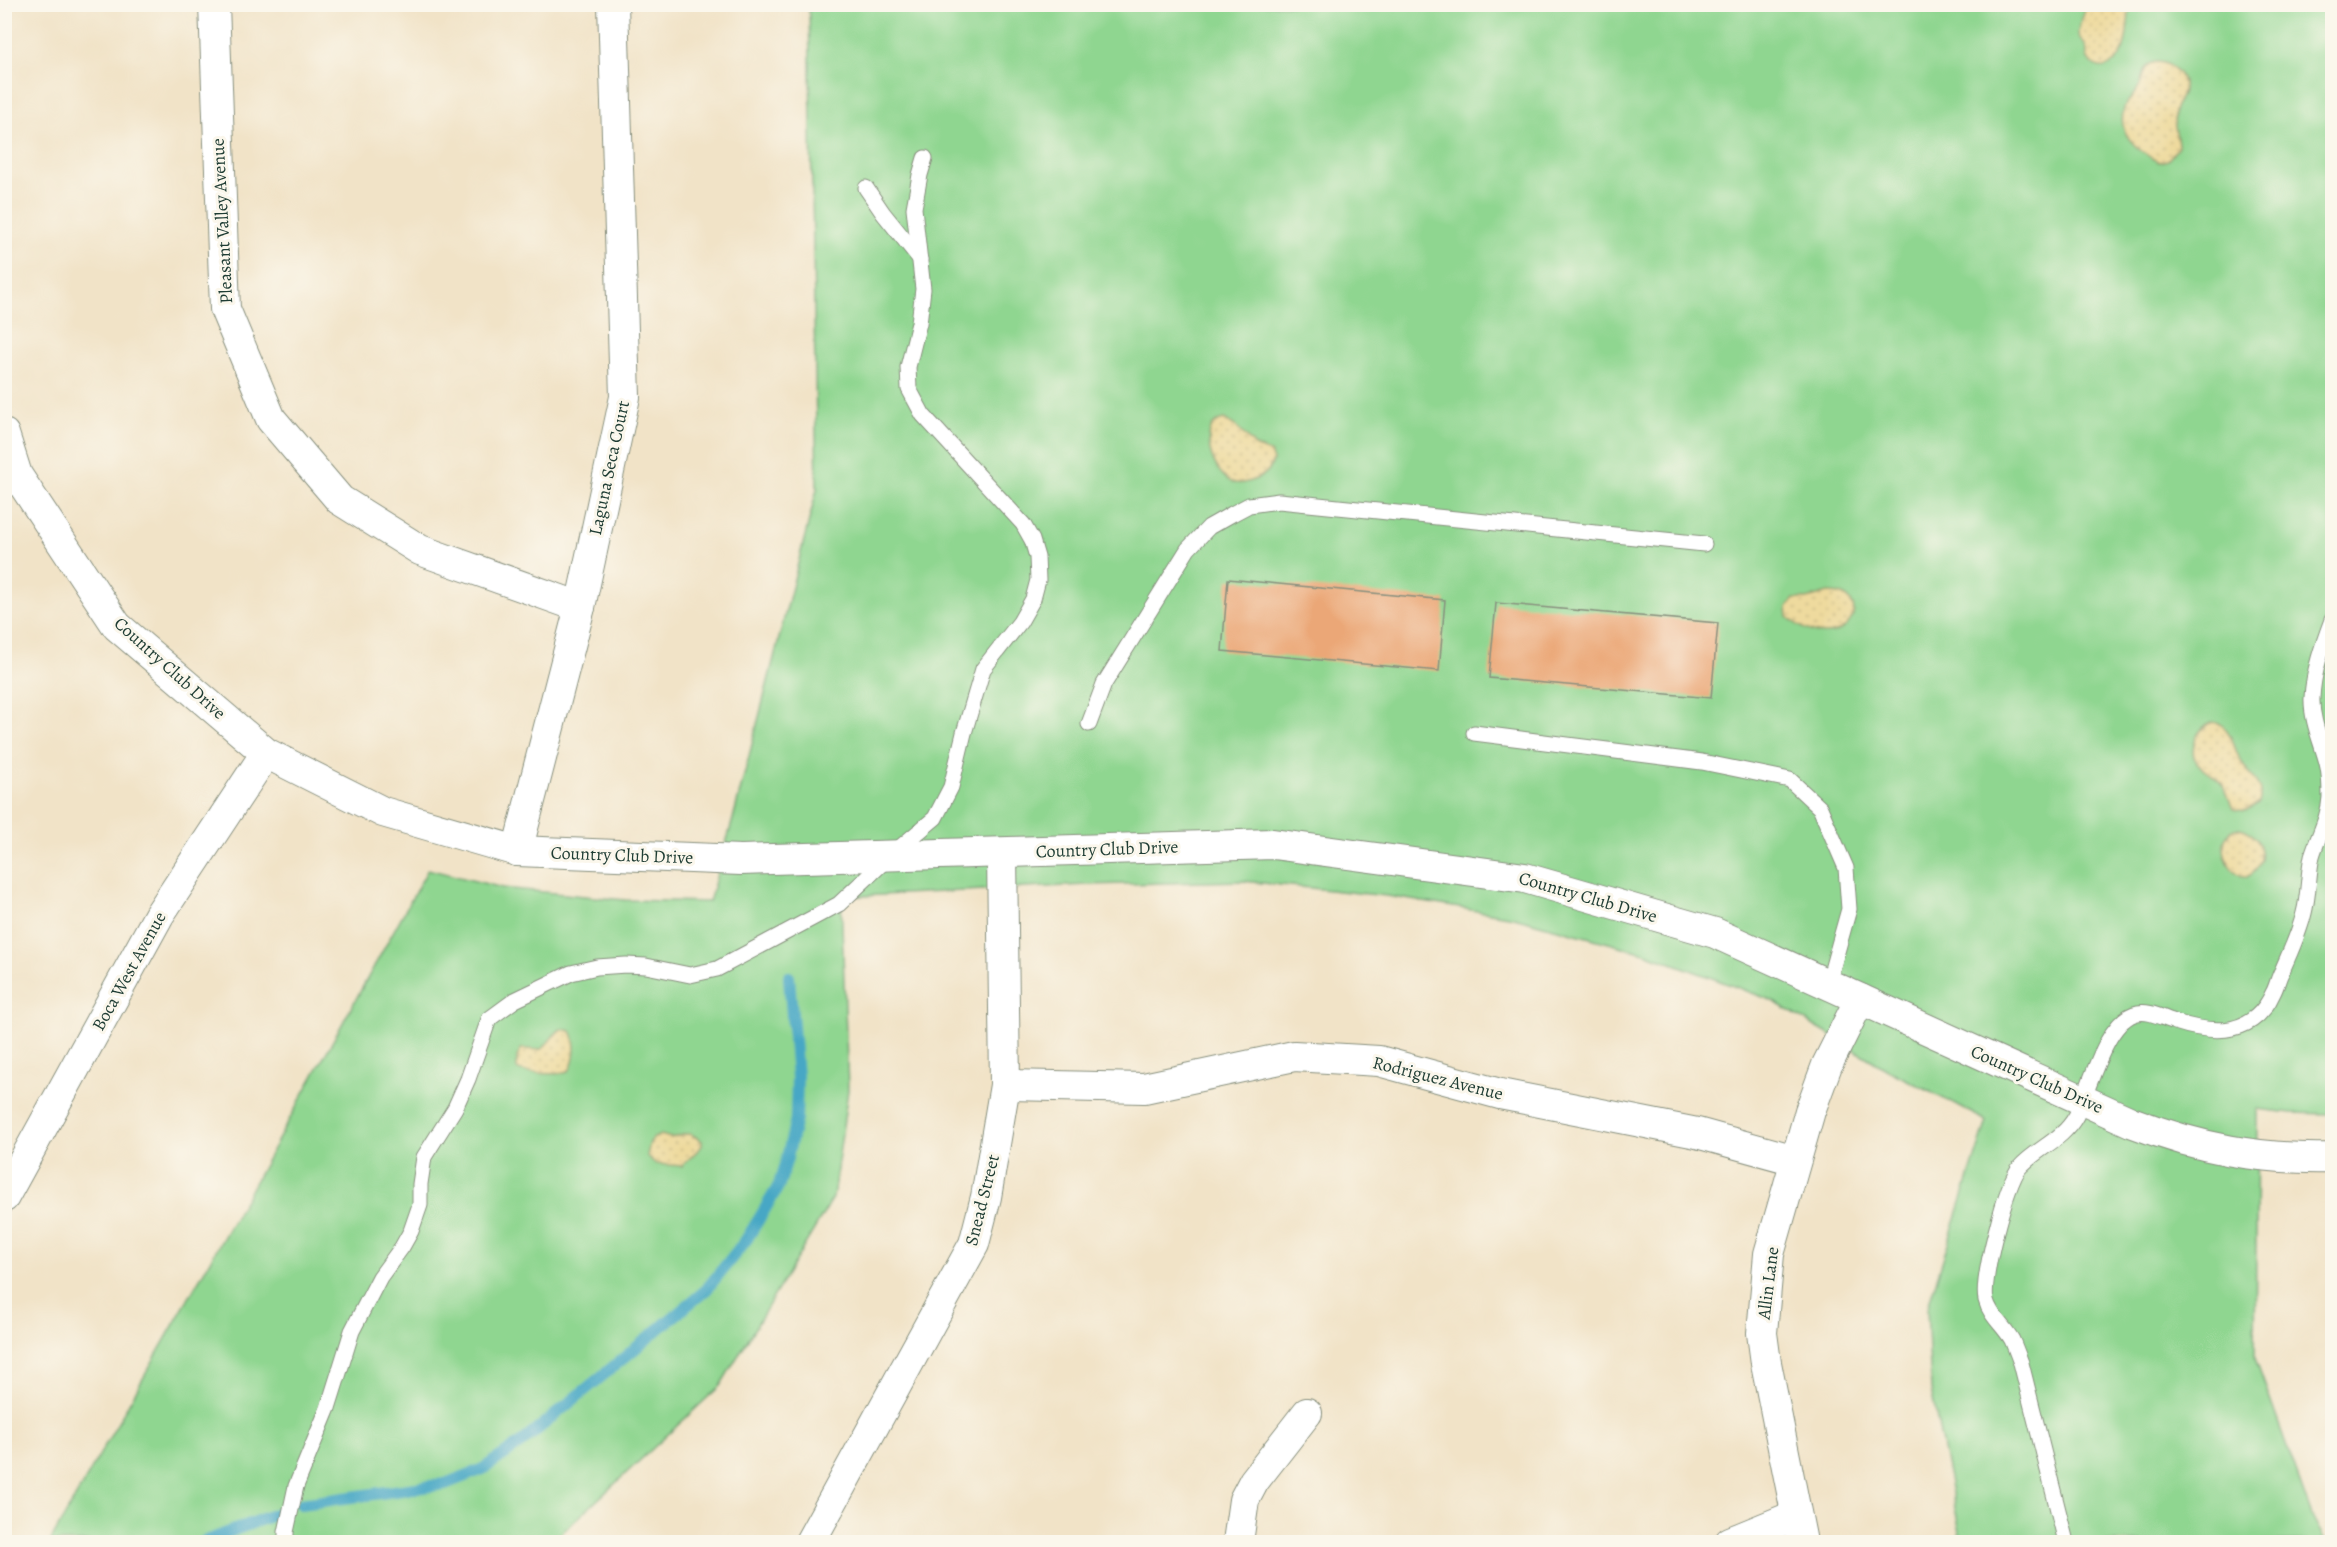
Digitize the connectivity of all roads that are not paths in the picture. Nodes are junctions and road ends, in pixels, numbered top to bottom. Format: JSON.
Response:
{"nodes":[{"id":1,"x":214,"y":4,"type":"edge"},
{"id":2,"x":614,"y":4,"type":"edge"},
{"id":3,"x":925,"y":158,"type":"dead end"},
{"id":4,"x":866,"y":188,"type":"dead end"},
{"id":5,"x":920,"y":259,"type":"junction"},
{"id":6,"x":4,"y":434,"type":"edge"},
{"id":7,"x":10,"y":479,"type":"edge"},
{"id":8,"x":1704,"y":544,"type":"dead end"},
{"id":9,"x":580,"y":607,"type":"junction"},
{"id":10,"x":2332,"y":620,"type":"edge"},
{"id":11,"x":1089,"y":724,"type":"dead end"},
{"id":12,"x":1474,"y":733,"type":"dead end"},
{"id":13,"x":266,"y":753,"type":"junction"},
{"id":14,"x":517,"y":851,"type":"junction"},
{"id":15,"x":1002,"y":853,"type":"junction"},
{"id":16,"x":891,"y":855,"type":"junction"},
{"id":17,"x":1828,"y":984,"type":"junction"},
{"id":18,"x":1860,"y":999,"type":"junction"},
{"id":19,"x":1005,"y":1085,"type":"junction"},
{"id":20,"x":2083,"y":1100,"type":"junction"},
{"id":21,"x":2332,"y":1158,"type":"edge"},
{"id":22,"x":1795,"y":1160,"type":"junction"},
{"id":23,"x":4,"y":1197,"type":"edge"},
{"id":24,"x":1307,"y":1413,"type":"dead end"},
{"id":25,"x":1799,"y":1528,"type":"edge"},
{"id":26,"x":286,"y":1542,"type":"edge"},
{"id":27,"x":810,"y":1542,"type":"edge"},
{"id":28,"x":1238,"y":1542,"type":"edge"},
{"id":29,"x":1730,"y":1542,"type":"edge"},
{"id":30,"x":2066,"y":1542,"type":"edge"}],
"edges":[{"from":1,"to":9,"type":"street","name":"Pleasant Valley Avenue"},
{"from":2,"to":9,"type":"street","name":"Laguna Seca Court"},
{"from":3,"to":5,"type":"lane"},
{"from":4,"to":5,"type":"lane"},
{"from":5,"to":16,"type":"lane"},
{"from":6,"to":7,"type":"street","name":"Country Club Drive"},
{"from":7,"to":13,"type":"street","name":"Country Club Drive"},
{"from":8,"to":11,"type":"lane"},
{"from":9,"to":14,"type":"street","name":"Laguna Seca Court"},
{"from":10,"to":20,"type":"lane"},
{"from":12,"to":17,"type":"lane"},
{"from":13,"to":14,"type":"street","name":"Country Club Drive"},
{"from":13,"to":23,"type":"street","name":"Boca West Avenue"},
{"from":14,"to":16,"type":"street","name":"Country Club Drive"},
{"from":15,"to":16,"type":"street","name":"Country Club Drive"},
{"from":15,"to":17,"type":"street","name":"Country Club Drive"},
{"from":15,"to":19,"type":"street","name":"Snead Street"},
{"from":16,"to":26,"type":"lane"},
{"from":17,"to":18,"type":"street","name":"Country Club Drive"},
{"from":18,"to":20,"type":"street","name":"Country Club Drive"},
{"from":18,"to":22,"type":"street","name":"Allin Lane"},
{"from":19,"to":22,"type":"street","name":"Rodriguez Avenue"},
{"from":19,"to":27,"type":"street","name":"Snead Street"},
{"from":20,"to":21,"type":"street","name":"Country Club Drive"},
{"from":20,"to":30,"type":"lane"},
{"from":22,"to":25,"type":"street","name":"Allin Lane"},
{"from":24,"to":28,"type":"street"},
{"from":25,"to":29,"type":"street"}]}
